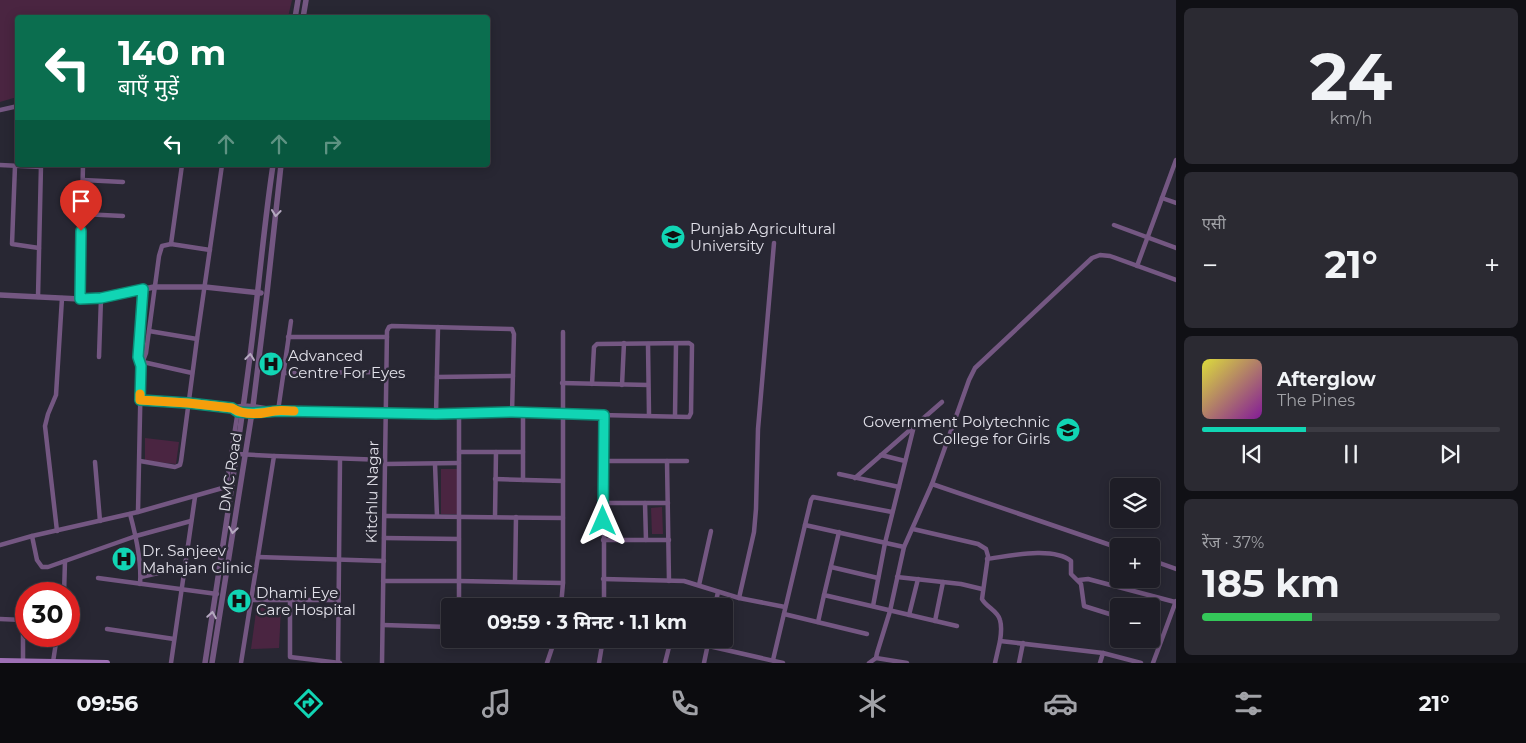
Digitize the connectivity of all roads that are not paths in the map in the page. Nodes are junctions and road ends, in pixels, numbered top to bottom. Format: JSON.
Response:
{"nodes":[{"id":1,"x":298,"y":0,"type":"edge"},
{"id":2,"x":306,"y":0,"type":"edge"},
{"id":3,"x":296,"y":15,"type":"edge"},
{"id":4,"x":304,"y":15,"type":"edge"},
{"id":5,"x":15,"y":107,"type":"edge"},
{"id":6,"x":0,"y":110,"type":"edge"},
{"id":7,"x":1176,"y":160,"type":"edge"},
{"id":8,"x":0,"y":165,"type":"edge"},
{"id":9,"x":15,"y":166,"type":"joint"},
{"id":10,"x":41,"y":167,"type":"edge"},
{"id":11,"x":84,"y":167,"type":"edge"},
{"id":12,"x":182,"y":167,"type":"edge"},
{"id":13,"x":222,"y":167,"type":"edge"},
{"id":14,"x":273,"y":167,"type":"edge"},
{"id":15,"x":281,"y":167,"type":"edge"},
{"id":16,"x":1173,"y":176,"type":"edge"},
{"id":17,"x":83,"y":180,"type":"junction"},
{"id":18,"x":122,"y":182,"type":"dead end"},
{"id":19,"x":1162,"y":198,"type":"junction"},
{"id":20,"x":1176,"y":203,"type":"edge"},
{"id":21,"x":82,"y":214,"type":"junction"},
{"id":22,"x":123,"y":216,"type":"dead end"},
{"id":23,"x":1114,"y":225,"type":"dead end"},
{"id":24,"x":1148,"y":238,"type":"junction"},
{"id":25,"x":774,"y":243,"type":"dead end"},
{"id":26,"x":171,"y":244,"type":"junction"},
{"id":27,"x":39,"y":248,"type":"junction"},
{"id":28,"x":1176,"y":248,"type":"edge"},
{"id":29,"x":210,"y":250,"type":"junction"},
{"id":30,"x":1137,"y":266,"type":"junction"},
{"id":31,"x":1176,"y":280,"type":"edge"},
{"id":32,"x":154,"y":287,"type":"junction"},
{"id":33,"x":205,"y":287,"type":"junction"},
{"id":34,"x":143,"y":289,"type":"junction"},
{"id":35,"x":258,"y":292,"type":"junction"},
{"id":36,"x":267,"y":293,"type":"junction"},
{"id":37,"x":0,"y":295,"type":"edge"},
{"id":38,"x":38,"y":297,"type":"junction"},
{"id":39,"x":62,"y":298,"type":"junction"},
{"id":40,"x":101,"y":298,"type":"junction"},
{"id":41,"x":80,"y":299,"type":"junction"},
{"id":42,"x":290,"y":321,"type":"dead end"},
{"id":43,"x":438,"y":326,"type":"junction"},
{"id":44,"x":149,"y":331,"type":"junction"},
{"id":45,"x":563,"y":332,"type":"dead end"},
{"id":46,"x":288,"y":337,"type":"junction"},
{"id":47,"x":387,"y":337,"type":"junction"},
{"id":48,"x":197,"y":338,"type":"junction"},
{"id":49,"x":624,"y":343,"type":"junction"},
{"id":50,"x":648,"y":344,"type":"junction"},
{"id":51,"x":676,"y":344,"type":"junction"},
{"id":52,"x":99,"y":357,"type":"dead end"},
{"id":53,"x":142,"y":364,"type":"junction"},
{"id":54,"x":387,"y":372,"type":"junction"},
{"id":55,"x":192,"y":373,"type":"junction"},
{"id":56,"x":284,"y":373,"type":"junction"},
{"id":57,"x":513,"y":376,"type":"junction"},
{"id":58,"x":437,"y":377,"type":"junction"},
{"id":59,"x":562,"y":383,"type":"junction"},
{"id":60,"x":592,"y":384,"type":"junction"},
{"id":61,"x":622,"y":385,"type":"junction"},
{"id":62,"x":648,"y":385,"type":"junction"},
{"id":63,"x":140,"y":400,"type":"junction"},
{"id":64,"x":942,"y":402,"type":"dead end"},
{"id":65,"x":188,"y":403,"type":"junction"},
{"id":66,"x":252,"y":406,"type":"junction"},
{"id":67,"x":241,"y":409,"type":"junction"},
{"id":68,"x":277,"y":411,"type":"junction"},
{"id":69,"x":386,"y":412,"type":"junction"},
{"id":70,"x":512,"y":412,"type":"junction"},
{"id":71,"x":252,"y":413,"type":"junction"},
{"id":72,"x":459,"y":413,"type":"junction"},
{"id":73,"x":524,"y":413,"type":"junction"},
{"id":74,"x":436,"y":414,"type":"junction"},
{"id":75,"x":562,"y":414,"type":"junction"},
{"id":76,"x":604,"y":415,"type":"junction"},
{"id":77,"x":649,"y":415,"type":"junction"},
{"id":78,"x":676,"y":416,"type":"junction"},
{"id":79,"x":914,"y":426,"type":"junction"},
{"id":80,"x":459,"y":452,"type":"junction"},
{"id":81,"x":496,"y":452,"type":"junction"},
{"id":82,"x":523,"y":452,"type":"junction"},
{"id":83,"x":237,"y":454,"type":"junction"},
{"id":84,"x":245,"y":455,"type":"junction"},
{"id":85,"x":881,"y":455,"type":"junction"},
{"id":86,"x":274,"y":456,"type":"junction"},
{"id":87,"x":340,"y":459,"type":"junction"},
{"id":88,"x":140,"y":461,"type":"junction"},
{"id":89,"x":604,"y":461,"type":"junction"},
{"id":90,"x":687,"y":461,"type":"dead end"},
{"id":91,"x":905,"y":461,"type":"junction"},
{"id":92,"x":95,"y":462,"type":"dead end"},
{"id":93,"x":385,"y":462,"type":"junction"},
{"id":94,"x":668,"y":462,"type":"junction"},
{"id":95,"x":460,"y":463,"type":"junction"},
{"id":96,"x":435,"y":464,"type":"junction"},
{"id":97,"x":839,"y":474,"type":"dead end"},
{"id":98,"x":855,"y":478,"type":"junction"},
{"id":99,"x":495,"y":479,"type":"junction"},
{"id":100,"x":523,"y":480,"type":"junction"},
{"id":101,"x":563,"y":481,"type":"junction"},
{"id":102,"x":932,"y":484,"type":"junction"},
{"id":103,"x":898,"y":487,"type":"junction"},
{"id":104,"x":195,"y":496,"type":"junction"},
{"id":105,"x":604,"y":503,"type":"junction"},
{"id":106,"x":645,"y":503,"type":"junction"},
{"id":107,"x":668,"y":503,"type":"junction"},
{"id":108,"x":138,"y":512,"type":"junction"},
{"id":109,"x":892,"y":512,"type":"junction"},
{"id":110,"x":130,"y":514,"type":"junction"},
{"id":111,"x":385,"y":516,"type":"junction"},
{"id":112,"x":437,"y":516,"type":"junction"},
{"id":113,"x":459,"y":516,"type":"junction"},
{"id":114,"x":495,"y":517,"type":"junction"},
{"id":115,"x":516,"y":517,"type":"junction"},
{"id":116,"x":563,"y":518,"type":"junction"},
{"id":117,"x":100,"y":521,"type":"junction"},
{"id":118,"x":191,"y":521,"type":"junction"},
{"id":119,"x":805,"y":525,"type":"junction"},
{"id":120,"x":913,"y":529,"type":"junction"},
{"id":121,"x":57,"y":531,"type":"junction"},
{"id":122,"x":711,"y":531,"type":"dead end"},
{"id":123,"x":839,"y":532,"type":"junction"},
{"id":124,"x":32,"y":536,"type":"junction"},
{"id":125,"x":136,"y":536,"type":"junction"},
{"id":126,"x":384,"y":538,"type":"junction"},
{"id":127,"x":459,"y":539,"type":"junction"},
{"id":128,"x":603,"y":540,"type":"junction"},
{"id":129,"x":646,"y":540,"type":"junction"},
{"id":130,"x":668,"y":540,"type":"junction"},
{"id":131,"x":884,"y":543,"type":"junction"},
{"id":132,"x":0,"y":545,"type":"edge"},
{"id":133,"x":1110,"y":545,"type":"edge"},
{"id":134,"x":904,"y":548,"type":"junction"},
{"id":135,"x":258,"y":557,"type":"junction"},
{"id":136,"x":339,"y":560,"type":"junction"},
{"id":137,"x":987,"y":560,"type":"junction"},
{"id":138,"x":65,"y":561,"type":"junction"},
{"id":139,"x":384,"y":562,"type":"junction"},
{"id":140,"x":1160,"y":563,"type":"edge"},
{"id":141,"x":184,"y":567,"type":"junction"},
{"id":142,"x":831,"y":567,"type":"junction"},
{"id":143,"x":1176,"y":569,"type":"edge"},
{"id":144,"x":140,"y":577,"type":"junction"},
{"id":145,"x":897,"y":577,"type":"junction"},
{"id":146,"x":98,"y":578,"type":"dead end"},
{"id":147,"x":878,"y":578,"type":"junction"},
{"id":148,"x":603,"y":579,"type":"junction"},
{"id":149,"x":918,"y":579,"type":"junction"},
{"id":150,"x":1079,"y":580,"type":"junction"},
{"id":151,"x":383,"y":581,"type":"junction"},
{"id":152,"x":459,"y":581,"type":"junction"},
{"id":153,"x":514,"y":581,"type":"junction"},
{"id":154,"x":669,"y":581,"type":"junction"},
{"id":155,"x":64,"y":582,"type":"edge"},
{"id":156,"x":943,"y":582,"type":"junction"},
{"id":157,"x":563,"y":583,"type":"junction"},
{"id":158,"x":140,"y":584,"type":"junction"},
{"id":159,"x":699,"y":585,"type":"junction"},
{"id":160,"x":982,"y":589,"type":"junction"},
{"id":161,"x":181,"y":590,"type":"junction"},
{"id":162,"x":718,"y":592,"type":"junction"},
{"id":163,"x":216,"y":594,"type":"junction"},
{"id":164,"x":223,"y":595,"type":"junction"},
{"id":165,"x":824,"y":595,"type":"junction"},
{"id":166,"x":458,"y":598,"type":"edge"},
{"id":167,"x":562,"y":598,"type":"edge"},
{"id":168,"x":604,"y":598,"type":"edge"},
{"id":169,"x":717,"y":598,"type":"edge"},
{"id":170,"x":739,"y":598,"type":"junction"},
{"id":171,"x":251,"y":600,"type":"junction"},
{"id":172,"x":290,"y":600,"type":"junction"},
{"id":173,"x":338,"y":600,"type":"junction"},
{"id":174,"x":1176,"y":601,"type":"edge"},
{"id":175,"x":873,"y":606,"type":"junction"},
{"id":176,"x":785,"y":607,"type":"junction"},
{"id":177,"x":890,"y":610,"type":"junction"},
{"id":178,"x":784,"y":614,"type":"junction"},
{"id":179,"x":1110,"y":614,"type":"edge"},
{"id":180,"x":909,"y":615,"type":"junction"},
{"id":181,"x":0,"y":619,"type":"edge"},
{"id":182,"x":15,"y":620,"type":"edge"},
{"id":183,"x":935,"y":621,"type":"junction"},
{"id":184,"x":818,"y":622,"type":"junction"},
{"id":185,"x":383,"y":625,"type":"junction"},
{"id":186,"x":958,"y":626,"type":"dead end"},
{"id":187,"x":441,"y":627,"type":"edge"},
{"id":188,"x":107,"y":629,"type":"dead end"},
{"id":189,"x":867,"y":634,"type":"dead end"},
{"id":190,"x":174,"y":639,"type":"junction"},
{"id":191,"x":1000,"y":641,"type":"junction"},
{"id":192,"x":1023,"y":643,"type":"junction"},
{"id":193,"x":23,"y":647,"type":"edge"},
{"id":194,"x":55,"y":647,"type":"edge"},
{"id":195,"x":552,"y":648,"type":"edge"},
{"id":196,"x":602,"y":648,"type":"edge"},
{"id":197,"x":668,"y":648,"type":"edge"},
{"id":198,"x":706,"y":648,"type":"edge"},
{"id":199,"x":720,"y":648,"type":"edge"},
{"id":200,"x":1103,"y":654,"type":"junction"},
{"id":201,"x":876,"y":658,"type":"junction"},
{"id":202,"x":773,"y":660,"type":"junction"},
{"id":203,"x":0,"y":661,"type":"edge"},
{"id":204,"x":23,"y":662,"type":"edge"},
{"id":205,"x":53,"y":662,"type":"edge"},
{"id":206,"x":106,"y":663,"type":"edge"},
{"id":207,"x":171,"y":663,"type":"edge"},
{"id":208,"x":205,"y":663,"type":"edge"},
{"id":209,"x":212,"y":663,"type":"edge"},
{"id":210,"x":241,"y":663,"type":"edge"},
{"id":211,"x":339,"y":663,"type":"edge"},
{"id":212,"x":382,"y":663,"type":"edge"},
{"id":213,"x":546,"y":663,"type":"edge"},
{"id":214,"x":600,"y":663,"type":"edge"},
{"id":215,"x":665,"y":663,"type":"edge"},
{"id":216,"x":704,"y":663,"type":"edge"},
{"id":217,"x":783,"y":663,"type":"edge"},
{"id":218,"x":869,"y":663,"type":"edge"},
{"id":219,"x":907,"y":663,"type":"edge"},
{"id":220,"x":995,"y":663,"type":"edge"},
{"id":221,"x":1019,"y":663,"type":"edge"},
{"id":222,"x":1100,"y":663,"type":"edge"},
{"id":223,"x":1141,"y":663,"type":"edge"},
{"id":224,"x":1153,"y":663,"type":"edge"}],
"edges":[{"from":1,"to":3,"type":"street"},
{"from":2,"to":4,"type":"street"},
{"from":5,"to":6,"type":"street"},
{"from":7,"to":16,"type":"street"},
{"from":8,"to":9,"type":"street"},
{"from":9,"to":27,"type":"street"},
{"from":10,"to":27,"type":"street"},
{"from":11,"to":17,"type":"street"},
{"from":12,"to":26,"type":"street"},
{"from":13,"to":29,"type":"street"},
{"from":14,"to":35,"type":"street"},
{"from":15,"to":36,"type":"street","name":"DMC Road","one_way":true},
{"from":16,"to":19,"type":"street"},
{"from":17,"to":18,"type":"street"},
{"from":17,"to":21,"type":"street"},
{"from":19,"to":20,"type":"street"},
{"from":19,"to":24,"type":"street"},
{"from":21,"to":22,"type":"street"},
{"from":21,"to":41,"type":"street"},
{"from":23,"to":24,"type":"street"},
{"from":24,"to":28,"type":"street"},
{"from":24,"to":30,"type":"street"},
{"from":25,"to":170,"type":"street"},
{"from":26,"to":29,"type":"street"},
{"from":26,"to":32,"type":"street"},
{"from":27,"to":38,"type":"street"},
{"from":29,"to":33,"type":"street"},
{"from":30,"to":31,"type":"street"},
{"from":30,"to":102,"type":"street"},
{"from":32,"to":33,"type":"street"},
{"from":32,"to":34,"type":"street"},
{"from":32,"to":44,"type":"street"},
{"from":33,"to":35,"type":"street"},
{"from":33,"to":48,"type":"street"},
{"from":34,"to":40,"type":"street"},
{"from":34,"to":53,"type":"street"},
{"from":35,"to":36,"type":"street"},
{"from":67,"to":35,"type":"street","one_way":true},
{"from":36,"to":66,"type":"street","name":"DMC Road"},
{"from":37,"to":38,"type":"street"},
{"from":38,"to":39,"type":"street"},
{"from":39,"to":41,"type":"street"},
{"from":39,"to":121,"type":"street"},
{"from":40,"to":41,"type":"street"},
{"from":40,"to":52,"type":"street"},
{"from":42,"to":46,"type":"street"},
{"from":43,"to":47,"type":"street"},
{"from":43,"to":57,"type":"street"},
{"from":43,"to":58,"type":"street"},
{"from":44,"to":48,"type":"street"},
{"from":44,"to":53,"type":"street"},
{"from":45,"to":59,"type":"street"},
{"from":46,"to":47,"type":"street"},
{"from":46,"to":56,"type":"street"},
{"from":47,"to":54,"type":"street","name":"Kitchlu Nagar"},
{"from":48,"to":55,"type":"street"},
{"from":49,"to":50,"type":"street"},
{"from":49,"to":60,"type":"street"},
{"from":49,"to":61,"type":"street"},
{"from":50,"to":51,"type":"street"},
{"from":50,"to":62,"type":"street"},
{"from":51,"to":78,"type":"street"},
{"from":51,"to":78,"type":"street"},
{"from":53,"to":55,"type":"street"},
{"from":53,"to":63,"type":"street"},
{"from":54,"to":56,"type":"street"},
{"from":54,"to":69,"type":"street","name":"Kitchlu Nagar"},
{"from":55,"to":65,"type":"street"},
{"from":56,"to":68,"type":"street"},
{"from":57,"to":58,"type":"street"},
{"from":57,"to":70,"type":"street"},
{"from":58,"to":74,"type":"street"},
{"from":59,"to":60,"type":"street"},
{"from":59,"to":75,"type":"street"},
{"from":60,"to":61,"type":"street"},
{"from":61,"to":62,"type":"street"},
{"from":62,"to":77,"type":"street"},
{"from":63,"to":65,"type":"street"},
{"from":63,"to":88,"type":"street"},
{"from":64,"to":79,"type":"street"},
{"from":65,"to":67,"type":"street"},
{"from":65,"to":88,"type":"street"},
{"from":66,"to":67,"type":"street"},
{"from":66,"to":68,"type":"street"},
{"from":66,"to":71,"type":"street","name":"DMC Road"},
{"from":67,"to":71,"type":"street"},
{"from":67,"to":83,"type":"street"},
{"from":67,"to":104,"type":"street"},
{"from":68,"to":69,"type":"street"},
{"from":68,"to":71,"type":"street"},
{"from":69,"to":74,"type":"street"},
{"from":69,"to":93,"type":"street","name":"Kitchlu Nagar"},
{"from":70,"to":72,"type":"street"},
{"from":70,"to":73,"type":"street"},
{"from":71,"to":84,"type":"street","name":"DMC Road"},
{"from":72,"to":74,"type":"street"},
{"from":72,"to":80,"type":"street"},
{"from":73,"to":75,"type":"street"},
{"from":73,"to":82,"type":"street"},
{"from":75,"to":76,"type":"street"},
{"from":75,"to":101,"type":"street"},
{"from":76,"to":77,"type":"street"},
{"from":76,"to":89,"type":"street"},
{"from":77,"to":78,"type":"street"},
{"from":79,"to":85,"type":"street"},
{"from":79,"to":91,"type":"street"},
{"from":80,"to":81,"type":"street"},
{"from":80,"to":95,"type":"street"},
{"from":81,"to":82,"type":"street"},
{"from":81,"to":99,"type":"street"},
{"from":82,"to":100,"type":"street"},
{"from":83,"to":84,"type":"street"},
{"from":83,"to":163,"type":"street"},
{"from":84,"to":86,"type":"street"},
{"from":84,"to":164,"type":"street","name":"DMC Road","one_way":true},
{"from":85,"to":91,"type":"street"},
{"from":85,"to":98,"type":"street"},
{"from":86,"to":87,"type":"street"},
{"from":86,"to":135,"type":"street"},
{"from":87,"to":93,"type":"street"},
{"from":87,"to":136,"type":"street"},
{"from":88,"to":108,"type":"street"},
{"from":89,"to":94,"type":"street"},
{"from":89,"to":105,"type":"street"},
{"from":90,"to":94,"type":"street"},
{"from":91,"to":103,"type":"street"},
{"from":92,"to":117,"type":"street"},
{"from":93,"to":96,"type":"street"},
{"from":93,"to":111,"type":"street","name":"Kitchlu Nagar"},
{"from":94,"to":107,"type":"street"},
{"from":95,"to":96,"type":"street"},
{"from":95,"to":113,"type":"street"},
{"from":96,"to":112,"type":"street"},
{"from":97,"to":98,"type":"street"},
{"from":98,"to":103,"type":"street"},
{"from":99,"to":100,"type":"street"},
{"from":99,"to":114,"type":"street"},
{"from":100,"to":101,"type":"street"},
{"from":101,"to":116,"type":"street"},
{"from":102,"to":120,"type":"street"},
{"from":102,"to":133,"type":"street"},
{"from":103,"to":109,"type":"street"},
{"from":104,"to":108,"type":"street"},
{"from":104,"to":118,"type":"street"},
{"from":105,"to":106,"type":"street"},
{"from":105,"to":128,"type":"street"},
{"from":106,"to":107,"type":"street"},
{"from":106,"to":129,"type":"street"},
{"from":107,"to":130,"type":"street"},
{"from":108,"to":110,"type":"street"},
{"from":109,"to":119,"type":"street"},
{"from":109,"to":131,"type":"street"},
{"from":110,"to":117,"type":"street"},
{"from":110,"to":125,"type":"street"},
{"from":111,"to":112,"type":"street"},
{"from":111,"to":126,"type":"street","name":"Kitchlu Nagar"},
{"from":112,"to":113,"type":"street"},
{"from":113,"to":114,"type":"street"},
{"from":113,"to":127,"type":"street"},
{"from":114,"to":115,"type":"street"},
{"from":115,"to":116,"type":"street"},
{"from":115,"to":153,"type":"street"},
{"from":116,"to":157,"type":"street"},
{"from":117,"to":121,"type":"street"},
{"from":118,"to":125,"type":"street"},
{"from":118,"to":141,"type":"street"},
{"from":119,"to":123,"type":"street"},
{"from":119,"to":176,"type":"street"},
{"from":120,"to":134,"type":"street"},
{"from":120,"to":137,"type":"street"},
{"from":121,"to":124,"type":"street"},
{"from":122,"to":159,"type":"street"},
{"from":123,"to":131,"type":"street"},
{"from":123,"to":142,"type":"street"},
{"from":124,"to":132,"type":"street"},
{"from":124,"to":138,"type":"street"},
{"from":125,"to":138,"type":"street"},
{"from":125,"to":144,"type":"street"},
{"from":126,"to":127,"type":"street"},
{"from":126,"to":139,"type":"street","name":"Kitchlu Nagar"},
{"from":127,"to":152,"type":"street"},
{"from":128,"to":129,"type":"street"},
{"from":128,"to":148,"type":"street"},
{"from":129,"to":130,"type":"street"},
{"from":130,"to":154,"type":"street"},
{"from":131,"to":134,"type":"street"},
{"from":131,"to":147,"type":"street"},
{"from":134,"to":145,"type":"street"},
{"from":135,"to":136,"type":"street"},
{"from":135,"to":171,"type":"street"},
{"from":136,"to":139,"type":"street"},
{"from":136,"to":173,"type":"street"},
{"from":137,"to":150,"type":"street"},
{"from":137,"to":160,"type":"street"},
{"from":138,"to":155,"type":"street"},
{"from":139,"to":151,"type":"street","name":"Kitchlu Nagar"},
{"from":140,"to":143,"type":"street"},
{"from":141,"to":144,"type":"street"},
{"from":141,"to":161,"type":"street"},
{"from":142,"to":147,"type":"street"},
{"from":142,"to":165,"type":"street"},
{"from":144,"to":158,"type":"street"},
{"from":145,"to":149,"type":"street"},
{"from":145,"to":177,"type":"street"},
{"from":146,"to":158,"type":"street"},
{"from":147,"to":175,"type":"street"},
{"from":148,"to":154,"type":"street"},
{"from":148,"to":168,"type":"street"},
{"from":149,"to":156,"type":"street"},
{"from":149,"to":180,"type":"street"},
{"from":150,"to":174,"type":"street"},
{"from":150,"to":179,"type":"street"},
{"from":151,"to":152,"type":"street"},
{"from":151,"to":185,"type":"street","name":"Kitchlu Nagar"},
{"from":152,"to":153,"type":"street"},
{"from":152,"to":166,"type":"street"},
{"from":153,"to":157,"type":"street"},
{"from":154,"to":159,"type":"street"},
{"from":156,"to":160,"type":"street"},
{"from":156,"to":183,"type":"street"},
{"from":157,"to":167,"type":"street"},
{"from":158,"to":161,"type":"street"},
{"from":159,"to":162,"type":"street"},
{"from":160,"to":191,"type":"street"},
{"from":161,"to":163,"type":"street"},
{"from":161,"to":190,"type":"street"},
{"from":162,"to":169,"type":"street"},
{"from":162,"to":170,"type":"street"},
{"from":163,"to":164,"type":"street"},
{"from":208,"to":163,"type":"street","one_way":true},
{"from":164,"to":209,"type":"street","name":"DMC Road"},
{"from":165,"to":175,"type":"street"},
{"from":165,"to":184,"type":"street"},
{"from":170,"to":176,"type":"street"},
{"from":171,"to":172,"type":"street"},
{"from":171,"to":210,"type":"street"},
{"from":172,"to":173,"type":"street"},
{"from":172,"to":211,"type":"street"},
{"from":173,"to":211,"type":"street"},
{"from":174,"to":224,"type":"street"},
{"from":175,"to":177,"type":"street"},
{"from":176,"to":178,"type":"street"},
{"from":177,"to":180,"type":"street"},
{"from":177,"to":201,"type":"street"},
{"from":178,"to":184,"type":"street"},
{"from":178,"to":202,"type":"street"},
{"from":180,"to":183,"type":"street"},
{"from":181,"to":182,"type":"street"},
{"from":183,"to":186,"type":"street"},
{"from":184,"to":189,"type":"street"},
{"from":185,"to":187,"type":"street"},
{"from":185,"to":212,"type":"street","name":"Kitchlu Nagar"},
{"from":188,"to":190,"type":"street"},
{"from":190,"to":207,"type":"street"},
{"from":191,"to":192,"type":"street"},
{"from":191,"to":220,"type":"street"},
{"from":192,"to":200,"type":"street"},
{"from":192,"to":221,"type":"street"},
{"from":193,"to":204,"type":"street"},
{"from":194,"to":205,"type":"street"},
{"from":195,"to":213,"type":"street"},
{"from":196,"to":214,"type":"street"},
{"from":197,"to":215,"type":"street"},
{"from":198,"to":216,"type":"street"},
{"from":199,"to":202,"type":"street"},
{"from":200,"to":222,"type":"street"},
{"from":200,"to":223,"type":"street"},
{"from":201,"to":218,"type":"street"},
{"from":201,"to":219,"type":"street"},
{"from":202,"to":217,"type":"street"},
{"from":203,"to":204,"type":"main road"},
{"from":204,"to":205,"type":"main road"},
{"from":205,"to":206,"type":"main road"}]}
